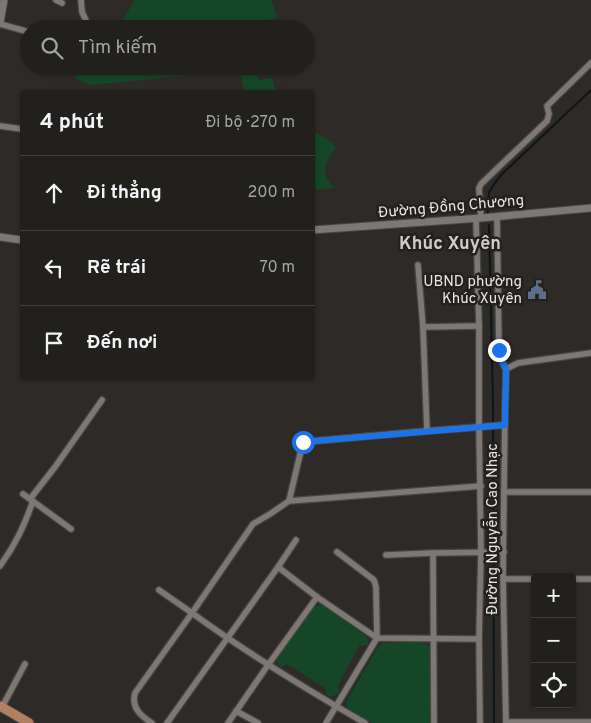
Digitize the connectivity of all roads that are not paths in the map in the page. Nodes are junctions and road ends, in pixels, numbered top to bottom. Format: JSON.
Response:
{"nodes":[{"id":1,"x":4,"y":0,"type":"edge"},
{"id":2,"x":82,"y":0,"type":"edge"},
{"id":3,"x":86,"y":20,"type":"edge"},
{"id":4,"x":0,"y":24,"type":"edge"},
{"id":5,"x":20,"y":30,"type":"edge"},
{"id":6,"x":591,"y":64,"type":"edge"},
{"id":7,"x":0,"y":126,"type":"edge"},
{"id":8,"x":20,"y":129,"type":"edge"},
{"id":9,"x":591,"y":208,"type":"edge"},
{"id":10,"x":486,"y":218,"type":"junction"},
{"id":11,"x":315,"y":230,"type":"edge"},
{"id":12,"x":0,"y":237,"type":"edge"},
{"id":13,"x":20,"y":240,"type":"edge"},
{"id":14,"x":418,"y":265,"type":"dead end"},
{"id":15,"x":479,"y":326,"type":"junction"},
{"id":16,"x":424,"y":327,"type":"junction"},
{"id":17,"x":591,"y":353,"type":"edge"},
{"id":18,"x":506,"y":369,"type":"junction"},
{"id":19,"x":102,"y":400,"type":"dead end"},
{"id":20,"x":502,"y":425,"type":"junction"},
{"id":21,"x":482,"y":426,"type":"junction"},
{"id":22,"x":427,"y":431,"type":"junction"},
{"id":23,"x":481,"y":486,"type":"junction"},
{"id":24,"x":504,"y":492,"type":"junction"},
{"id":25,"x":591,"y":492,"type":"edge"},
{"id":26,"x":23,"y":494,"type":"dead end"},
{"id":27,"x":32,"y":500,"type":"junction"},
{"id":28,"x":289,"y":501,"type":"junction"},
{"id":29,"x":71,"y":529,"type":"dead end"},
{"id":30,"x":296,"y":540,"type":"dead end"},
{"id":31,"x":337,"y":552,"type":"dead end"},
{"id":32,"x":482,"y":552,"type":"junction"},
{"id":33,"x":501,"y":552,"type":"junction"},
{"id":34,"x":433,"y":553,"type":"junction"},
{"id":35,"x":386,"y":555,"type":"dead end"},
{"id":36,"x":0,"y":566,"type":"edge"},
{"id":37,"x":278,"y":567,"type":"junction"},
{"id":38,"x":504,"y":579,"type":"junction"},
{"id":39,"x":531,"y":579,"type":"edge"},
{"id":40,"x":576,"y":579,"type":"edge"},
{"id":41,"x":591,"y":580,"type":"edge"},
{"id":42,"x":159,"y":590,"type":"dead end"},
{"id":43,"x":317,"y":597,"type":"junction"},
{"id":44,"x":192,"y":613,"type":"junction"},
{"id":45,"x":227,"y":638,"type":"junction"},
{"id":46,"x":377,"y":638,"type":"junction"},
{"id":47,"x":434,"y":639,"type":"junction"},
{"id":48,"x":479,"y":640,"type":"junction"},
{"id":49,"x":25,"y":664,"type":"dead end"},
{"id":50,"x":268,"y":664,"type":"junction"},
{"id":51,"x":336,"y":706,"type":"junction"},
{"id":52,"x":1,"y":708,"type":"edge"},
{"id":53,"x":236,"y":711,"type":"junction"},
{"id":54,"x":506,"y":722,"type":"edge"},
{"id":55,"x":591,"y":722,"type":"edge"},
{"id":56,"x":29,"y":723,"type":"edge"},
{"id":57,"x":152,"y":723,"type":"edge"},
{"id":58,"x":167,"y":723,"type":"edge"},
{"id":59,"x":228,"y":723,"type":"edge"},
{"id":60,"x":258,"y":723,"type":"edge"},
{"id":61,"x":326,"y":723,"type":"edge"},
{"id":62,"x":365,"y":723,"type":"edge"},
{"id":63,"x":434,"y":723,"type":"edge"},
{"id":64,"x":480,"y":723,"type":"edge"}],
"edges":[{"from":1,"to":4,"type":"street"},
{"from":2,"to":3,"type":"street"},
{"from":4,"to":5,"type":"street"},
{"from":6,"to":10,"type":"street"},
{"from":7,"to":8,"type":"street"},
{"from":9,"to":10,"type":"street","name":"Đường Đồng Chương"},
{"from":10,"to":11,"type":"street","name":"Đường Đồng Chương"},
{"from":10,"to":15,"type":"street"},
{"from":10,"to":18,"type":"street","name":"Đường Nguyễn Cao Nhạc"},
{"from":12,"to":13,"type":"street"},
{"from":14,"to":16,"type":"street"},
{"from":15,"to":16,"type":"street"},
{"from":15,"to":21,"type":"street"},
{"from":16,"to":22,"type":"street"},
{"from":17,"to":18,"type":"street"},
{"from":18,"to":20,"type":"street","name":"Đường Nguyễn Cao Nhạc"},
{"from":19,"to":27,"type":"street"},
{"from":20,"to":21,"type":"street"},
{"from":20,"to":24,"type":"street","name":"Đường Nguyễn Cao Nhạc"},
{"from":21,"to":22,"type":"street"},
{"from":21,"to":23,"type":"street"},
{"from":22,"to":28,"type":"street"},
{"from":23,"to":28,"type":"street"},
{"from":23,"to":32,"type":"street"},
{"from":24,"to":25,"type":"street"},
{"from":24,"to":33,"type":"street","name":"Đường Nguyễn Cao Nhạc"},
{"from":26,"to":27,"type":"street"},
{"from":27,"to":29,"type":"street"},
{"from":27,"to":36,"type":"street"},
{"from":28,"to":44,"type":"street"},
{"from":30,"to":37,"type":"street"},
{"from":31,"to":46,"type":"street"},
{"from":32,"to":33,"type":"street"},
{"from":32,"to":34,"type":"street"},
{"from":32,"to":48,"type":"street"},
{"from":33,"to":38,"type":"street","name":"Đường Nguyễn Cao Nhạc"},
{"from":34,"to":35,"type":"street"},
{"from":34,"to":47,"type":"street"},
{"from":37,"to":43,"type":"street"},
{"from":37,"to":45,"type":"street"},
{"from":38,"to":39,"type":"street"},
{"from":38,"to":54,"type":"street","name":"Đường Nguyễn Cao Nhạc"},
{"from":40,"to":41,"type":"street"},
{"from":42,"to":44,"type":"street"},
{"from":43,"to":46,"type":"street"},
{"from":43,"to":50,"type":"street"},
{"from":44,"to":45,"type":"street"},
{"from":44,"to":57,"type":"street"},
{"from":45,"to":50,"type":"street"},
{"from":45,"to":58,"type":"street"},
{"from":46,"to":47,"type":"street"},
{"from":46,"to":51,"type":"street"},
{"from":47,"to":48,"type":"street"},
{"from":47,"to":63,"type":"street"},
{"from":48,"to":64,"type":"street"},
{"from":49,"to":52,"type":"street"},
{"from":50,"to":51,"type":"street"},
{"from":50,"to":53,"type":"street"},
{"from":51,"to":61,"type":"street"},
{"from":51,"to":62,"type":"street"},
{"from":52,"to":56,"type":"main road"},
{"from":53,"to":59,"type":"street"},
{"from":53,"to":60,"type":"street"},
{"from":54,"to":55,"type":"street"}]}
